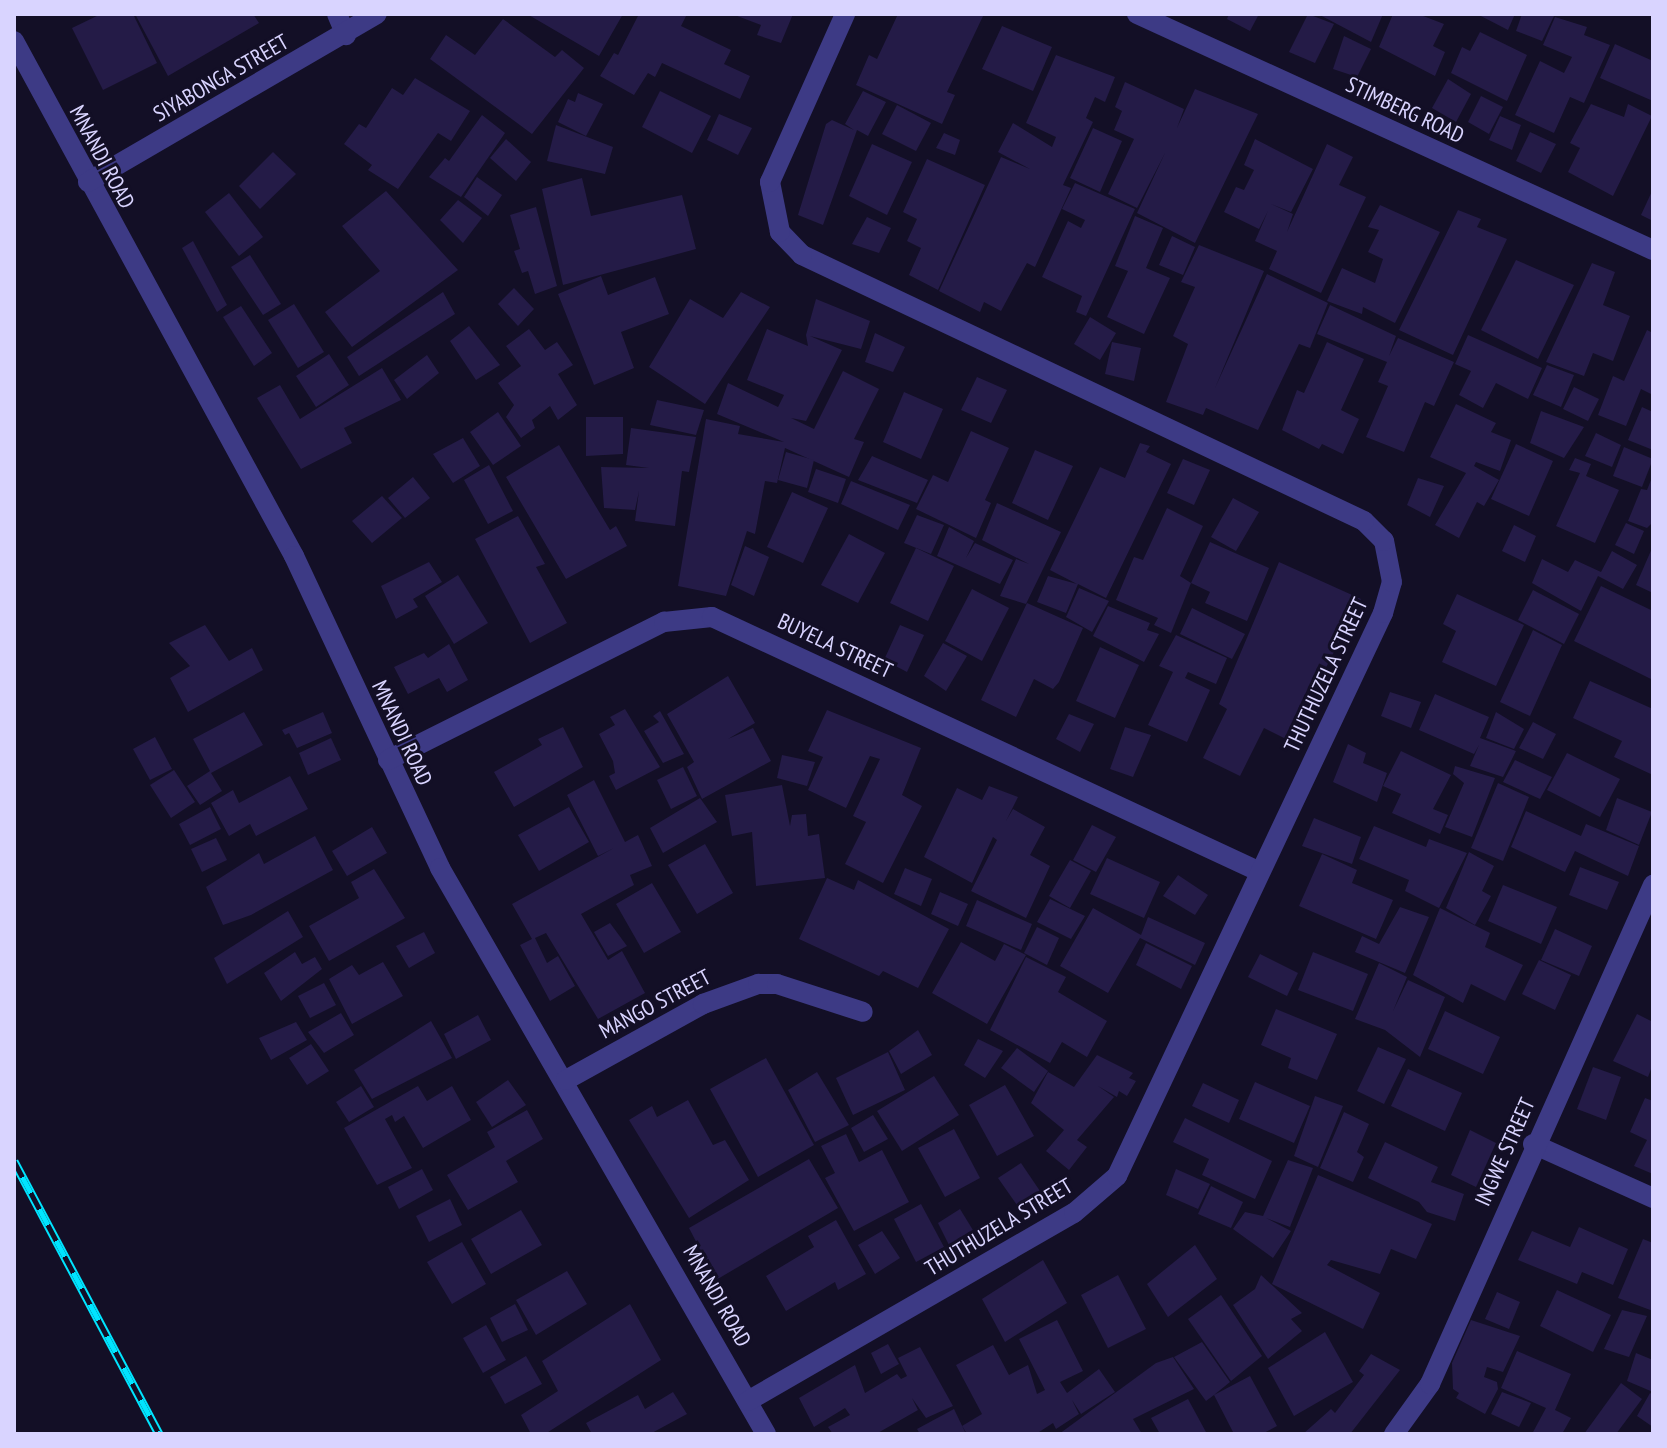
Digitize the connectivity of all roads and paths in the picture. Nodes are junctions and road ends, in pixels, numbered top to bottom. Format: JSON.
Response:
{"nodes":[{"id":1,"x":337,"y":14,"type":"edge"},
{"id":2,"x":377,"y":14,"type":"edge"},
{"id":3,"x":845,"y":14,"type":"edge"},
{"id":4,"x":1137,"y":14,"type":"edge"},
{"id":5,"x":346,"y":35,"type":"junction"},
{"id":6,"x":14,"y":41,"type":"edge"},
{"id":7,"x":88,"y":182,"type":"junction"},
{"id":8,"x":1653,"y":250,"type":"edge"},
{"id":9,"x":388,"y":760,"type":"junction"},
{"id":10,"x":1260,"y":872,"type":"junction"},
{"id":11,"x":1653,"y":885,"type":"edge"},
{"id":12,"x":863,"y":1012,"type":"dead end"},
{"id":13,"x":566,"y":1080,"type":"junction"},
{"id":14,"x":1533,"y":1144,"type":"junction"},
{"id":15,"x":1653,"y":1198,"type":"edge"},
{"id":16,"x":748,"y":1401,"type":"junction"},
{"id":17,"x":766,"y":1434,"type":"edge"},
{"id":18,"x":1394,"y":1434,"type":"edge"}],
"edges":[{"from":1,"to":5,"type":"street"},
{"from":2,"to":5,"type":"street","name":"SIYABONGA STREET"},
{"from":3,"to":10,"type":"street","name":"THUTHUZELA STREET"},
{"from":4,"to":8,"type":"street","name":"STIMBERG ROAD"},
{"from":5,"to":7,"type":"street","name":"SIYABONGA STREET"},
{"from":6,"to":7,"type":"street","name":"MNANDI ROAD"},
{"from":7,"to":9,"type":"street","name":"MNANDI ROAD"},
{"from":9,"to":10,"type":"street","name":"BUYELA STREET"},
{"from":9,"to":13,"type":"street","name":"MNANDI ROAD"},
{"from":10,"to":16,"type":"street","name":"THUTHUZELA STREET"},
{"from":11,"to":14,"type":"street","name":"INGWE STREET"},
{"from":12,"to":13,"type":"street","name":"MANGO STREET"},
{"from":13,"to":16,"type":"street","name":"MNANDI ROAD"},
{"from":14,"to":15,"type":"street"},
{"from":14,"to":18,"type":"street","name":"INGWE STREET"},
{"from":16,"to":17,"type":"street","name":"MNANDI ROAD"}]}
